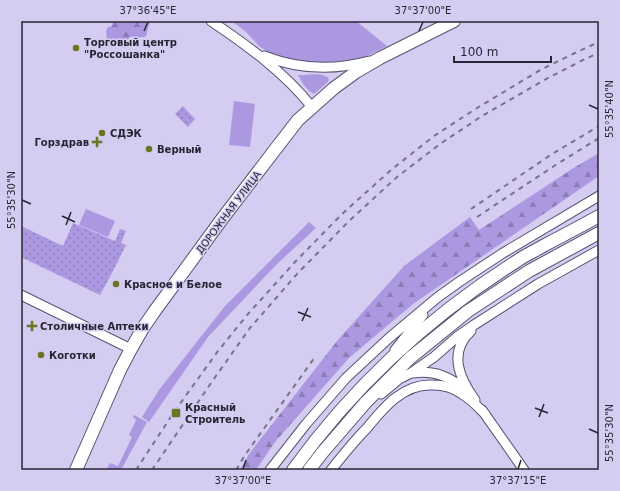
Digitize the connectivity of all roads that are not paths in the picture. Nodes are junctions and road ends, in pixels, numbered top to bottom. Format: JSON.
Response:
{"nodes":[{"id":1,"x":211,"y":21,"type":"edge"},
{"id":2,"x":454,"y":21,"type":"edge"},
{"id":3,"x":255,"y":52,"type":"junction"},
{"id":4,"x":380,"y":58,"type":"junction"},
{"id":5,"x":312,"y":106,"type":"junction"},
{"id":6,"x":599,"y":196,"type":"edge"},
{"id":7,"x":599,"y":216,"type":"edge"},
{"id":8,"x":599,"y":233,"type":"edge"},
{"id":9,"x":599,"y":250,"type":"edge"},
{"id":10,"x":21,"y":295,"type":"edge"},
{"id":11,"x":438,"y":297,"type":"junction"},
{"id":12,"x":486,"y":318,"type":"junction"},
{"id":13,"x":131,"y":349,"type":"junction"},
{"id":14,"x":382,"y":367,"type":"junction"},
{"id":15,"x":411,"y":373,"type":"junction"},
{"id":16,"x":470,"y":393,"type":"junction"},
{"id":17,"x":485,"y":414,"type":"junction"},
{"id":18,"x":322,"y":453,"type":"junction"},
{"id":19,"x":76,"y":470,"type":"edge"},
{"id":20,"x":270,"y":470,"type":"edge"},
{"id":21,"x":293,"y":470,"type":"edge"},
{"id":22,"x":309,"y":470,"type":"edge"},
{"id":23,"x":331,"y":470,"type":"edge"},
{"id":24,"x":524,"y":470,"type":"edge"}],
"edges":[{"from":1,"to":3,"type":"street"},
{"from":2,"to":4,"type":"main road","name":"ДОРОЖНАЯ УЛИЦА"},
{"from":3,"to":4,"type":"street"},
{"from":3,"to":5,"type":"street"},
{"from":4,"to":5,"type":"main road","name":"ДОРОЖНАЯ УЛИЦА"},
{"from":5,"to":13,"type":"main road","name":"ДОРОЖНАЯ УЛИЦА"},
{"from":6,"to":11,"type":"street"},
{"from":7,"to":14,"type":"main road"},
{"from":8,"to":18,"type":"main road"},
{"from":9,"to":12,"type":"street"},
{"from":10,"to":13,"type":"street"},
{"from":11,"to":14,"type":"street"},
{"from":11,"to":20,"type":"street"},
{"from":12,"to":15,"type":"street"},
{"from":12,"to":16,"type":"street"},
{"from":13,"to":19,"type":"main road","name":"ДОРОЖНАЯ УЛИЦА"},
{"from":14,"to":21,"type":"main road"},
{"from":15,"to":16,"type":"street"},
{"from":15,"to":18,"type":"street"},
{"from":16,"to":17,"type":"street"},
{"from":17,"to":23,"type":"street"},
{"from":17,"to":24,"type":"street"},
{"from":18,"to":22,"type":"main road"}]}
